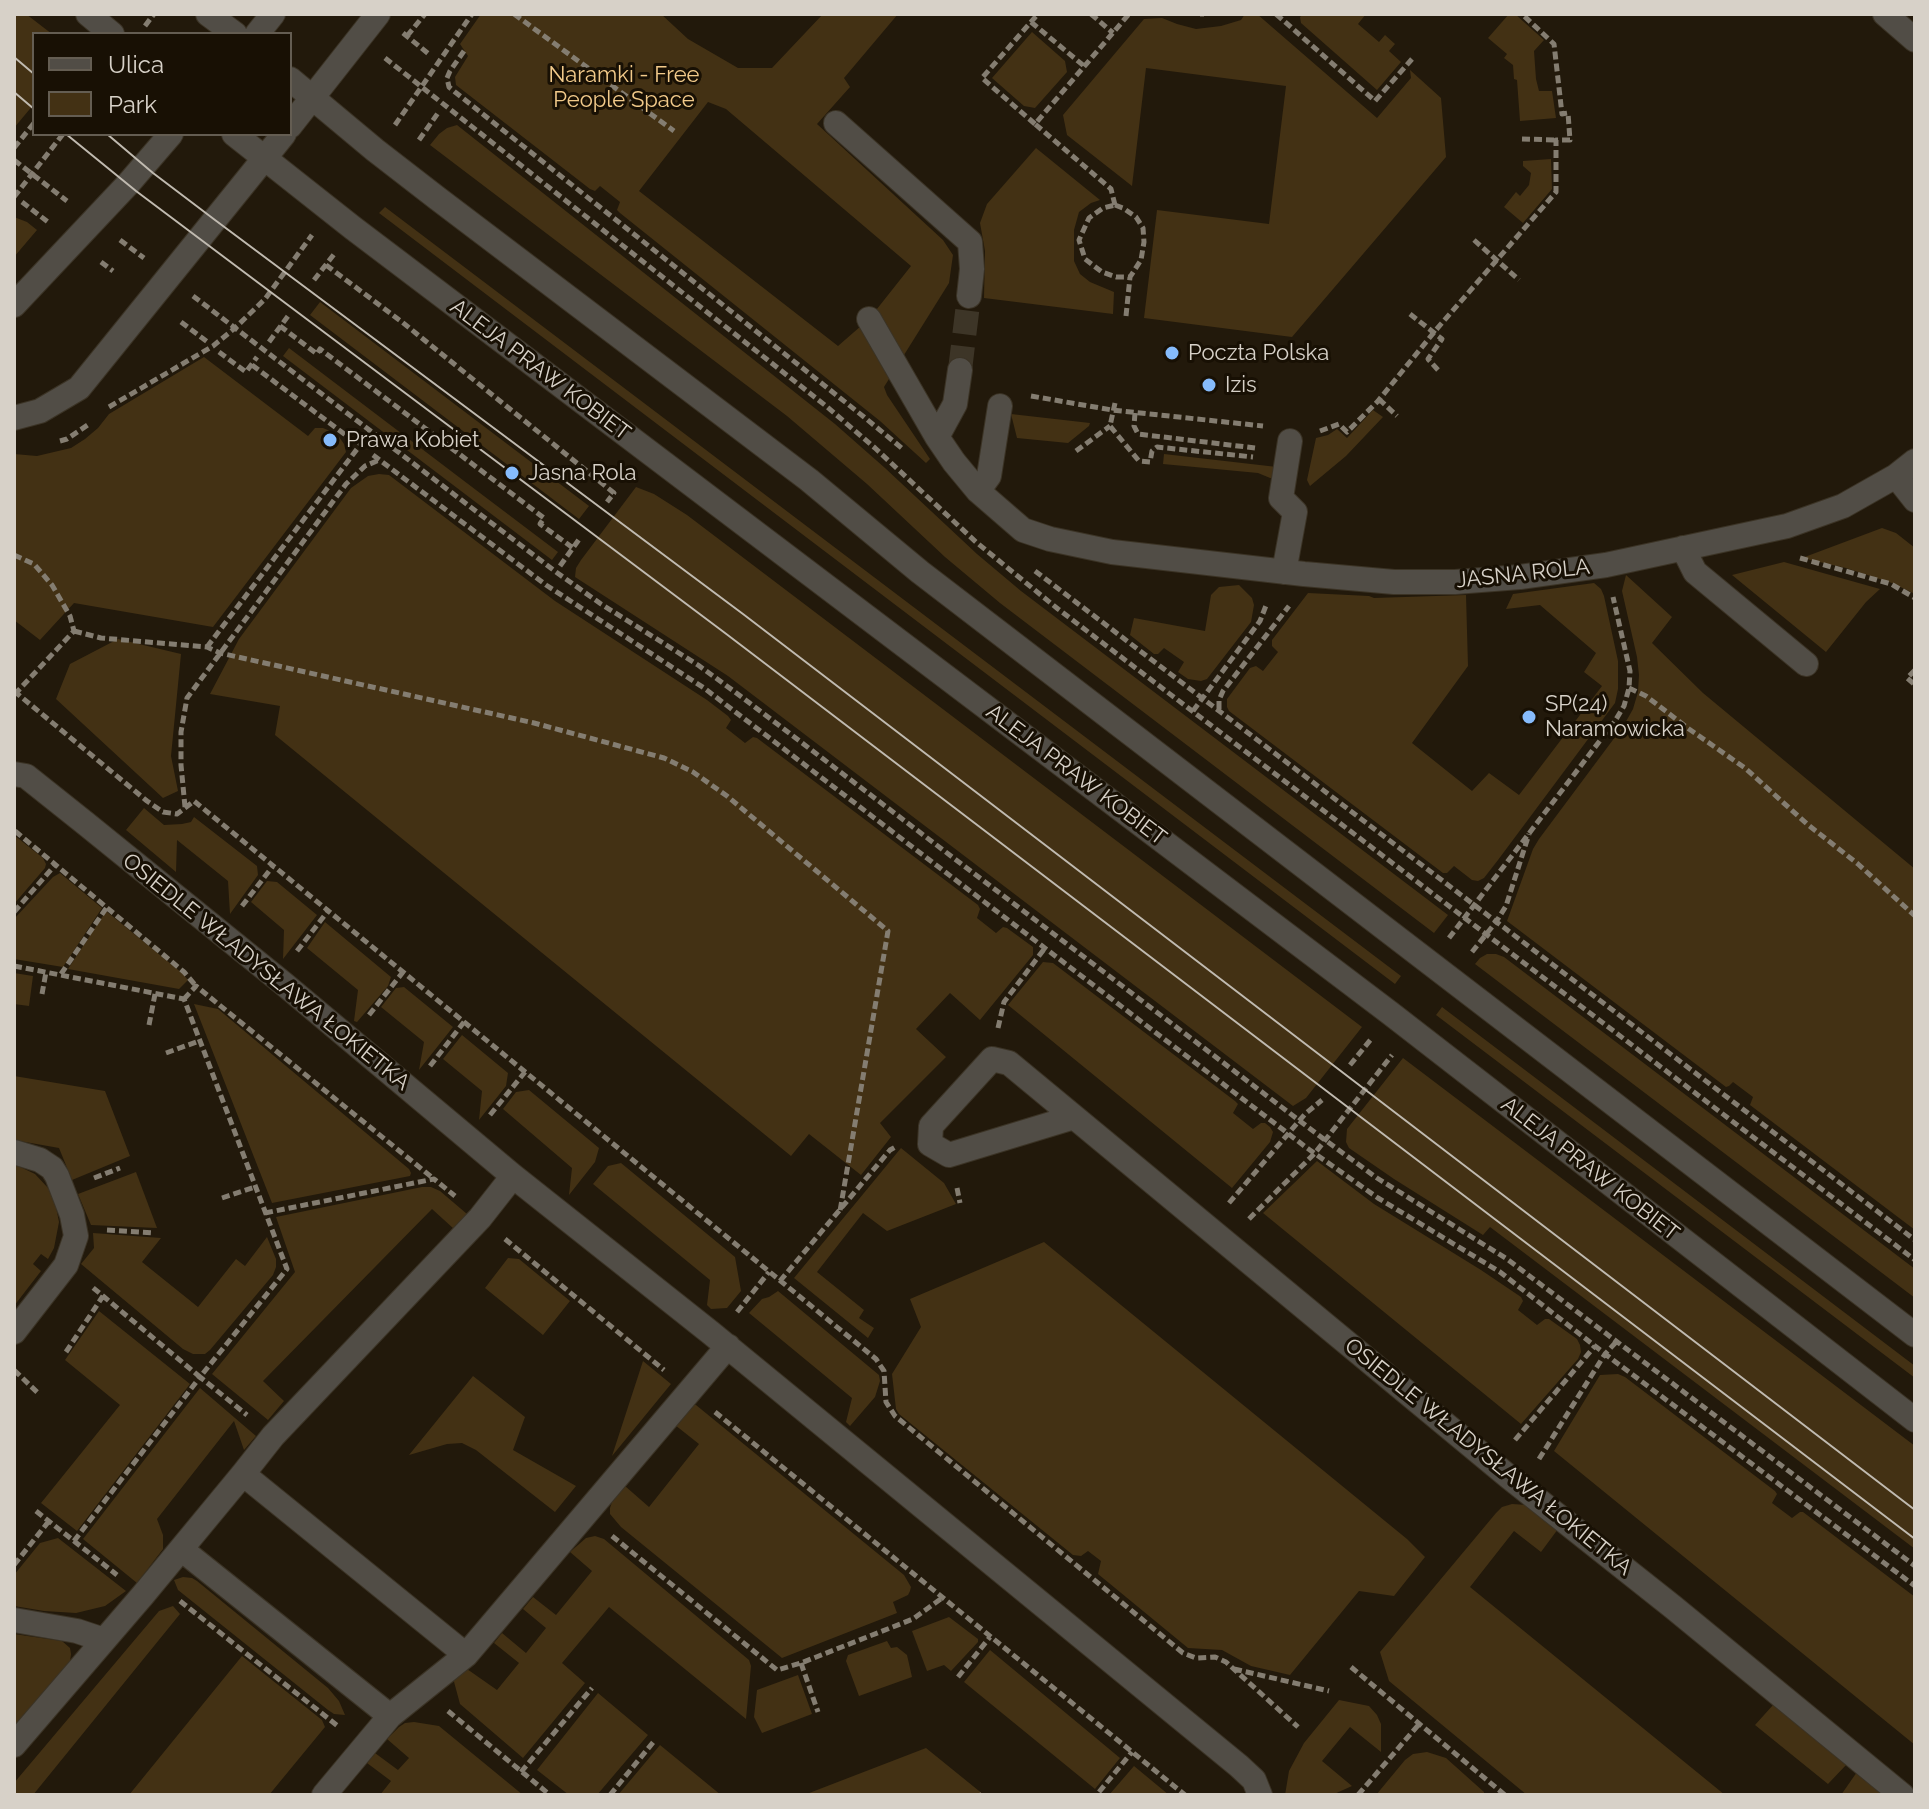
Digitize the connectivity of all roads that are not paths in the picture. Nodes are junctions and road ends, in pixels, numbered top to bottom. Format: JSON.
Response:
{"nodes":[{"id":1,"x":88,"y":14,"type":"edge"},
{"id":2,"x":208,"y":14,"type":"edge"},
{"id":3,"x":273,"y":14,"type":"edge"},
{"id":4,"x":378,"y":14,"type":"edge"},
{"id":5,"x":1885,"y":14,"type":"edge"},
{"id":6,"x":110,"y":32,"type":"edge"},
{"id":7,"x":232,"y":32,"type":"edge"},
{"id":8,"x":259,"y":32,"type":"edge"},
{"id":9,"x":1915,"y":40,"type":"edge"},
{"id":10,"x":292,"y":81,"type":"edge"},
{"id":11,"x":313,"y":98,"type":"junction"},
{"id":12,"x":836,"y":123,"type":"dead end"},
{"id":13,"x":292,"y":124,"type":"edge"},
{"id":14,"x":169,"y":136,"type":"edge"},
{"id":15,"x":236,"y":136,"type":"edge"},
{"id":16,"x":282,"y":136,"type":"edge"},
{"id":17,"x":264,"y":159,"type":"junction"},
{"id":18,"x":969,"y":296,"type":"tunnel mouth"},
{"id":19,"x":14,"y":305,"type":"edge"},
{"id":20,"x":869,"y":319,"type":"dead end"},
{"id":21,"x":960,"y":370,"type":"tunnel mouth"},
{"id":22,"x":1010,"y":400,"type":"road end"},
{"id":23,"x":14,"y":418,"type":"edge"},
{"id":24,"x":937,"y":437,"type":"junction"},
{"id":25,"x":1277,"y":439,"type":"road end"},
{"id":26,"x":1905,"y":468,"type":"edge"},
{"id":27,"x":978,"y":491,"type":"junction"},
{"id":28,"x":1915,"y":500,"type":"edge"},
{"id":29,"x":1683,"y":548,"type":"junction"},
{"id":30,"x":1288,"y":573,"type":"junction"},
{"id":31,"x":1806,"y":664,"type":"dead end"},
{"id":32,"x":14,"y":774,"type":"edge"},
{"id":33,"x":1074,"y":1117,"type":"junction"},
{"id":34,"x":14,"y":1152,"type":"edge"},
{"id":35,"x":513,"y":1176,"type":"junction"},
{"id":36,"x":14,"y":1332,"type":"edge"},
{"id":37,"x":1915,"y":1335,"type":"edge"},
{"id":38,"x":728,"y":1346,"type":"junction"},
{"id":39,"x":1915,"y":1420,"type":"edge"},
{"id":40,"x":243,"y":1474,"type":"junction"},
{"id":41,"x":181,"y":1549,"type":"junction"},
{"id":42,"x":14,"y":1620,"type":"edge"},
{"id":43,"x":104,"y":1640,"type":"junction"},
{"id":44,"x":466,"y":1655,"type":"junction"},
{"id":45,"x":390,"y":1716,"type":"junction"},
{"id":46,"x":14,"y":1745,"type":"edge"},
{"id":47,"x":324,"y":1795,"type":"edge"},
{"id":48,"x":1260,"y":1795,"type":"edge"},
{"id":49,"x":1902,"y":1795,"type":"edge"}],
"edges":[{"from":1,"to":6,"type":"street"},
{"from":2,"to":7,"type":"street"},
{"from":3,"to":8,"type":"street"},
{"from":4,"to":11,"type":"street"},
{"from":5,"to":9,"type":"street"},
{"from":10,"to":11,"type":"street"},
{"from":11,"to":13,"type":"street"},
{"from":11,"to":37,"type":"street"},
{"from":12,"to":18,"type":"street"},
{"from":14,"to":19,"type":"street"},
{"from":15,"to":17,"type":"street","name":"ALEJA PRAW KOBIET"},
{"from":16,"to":17,"type":"street"},
{"from":17,"to":23,"type":"street"},
{"from":17,"to":39,"type":"street","name":"ALEJA PRAW KOBIET"},
{"from":20,"to":24,"type":"street","name":"JASNA ROLA"},
{"from":21,"to":24,"type":"street"},
{"from":22,"to":27,"type":"street"},
{"from":24,"to":27,"type":"street","name":"JASNA ROLA"},
{"from":25,"to":30,"type":"street"},
{"from":26,"to":28,"type":"street"},
{"from":26,"to":29,"type":"street","name":"JASNA ROLA"},
{"from":27,"to":30,"type":"street","name":"JASNA ROLA"},
{"from":29,"to":30,"type":"street","name":"JASNA ROLA"},
{"from":29,"to":31,"type":"street"},
{"from":32,"to":35,"type":"street","name":"OSIEDLE WŁADYSŁAWA ŁOKIETKA"},
{"from":33,"to":33,"type":"street","name":"OSIEDLE WŁADYSŁAWA ŁOKIETKA"},
{"from":33,"to":49,"type":"street","name":"OSIEDLE WŁADYSŁAWA ŁOKIETKA"},
{"from":34,"to":36,"type":"street"},
{"from":35,"to":38,"type":"street","name":"OSIEDLE WŁADYSŁAWA ŁOKIETKA"},
{"from":35,"to":40,"type":"street"},
{"from":38,"to":44,"type":"street"},
{"from":38,"to":48,"type":"street","name":"OSIEDLE WŁADYSŁAWA ŁOKIETKA"},
{"from":40,"to":41,"type":"street"},
{"from":40,"to":44,"type":"street"},
{"from":41,"to":43,"type":"street"},
{"from":41,"to":45,"type":"street"},
{"from":42,"to":43,"type":"street"},
{"from":43,"to":46,"type":"street"},
{"from":44,"to":45,"type":"street"},
{"from":45,"to":47,"type":"street"}]}
